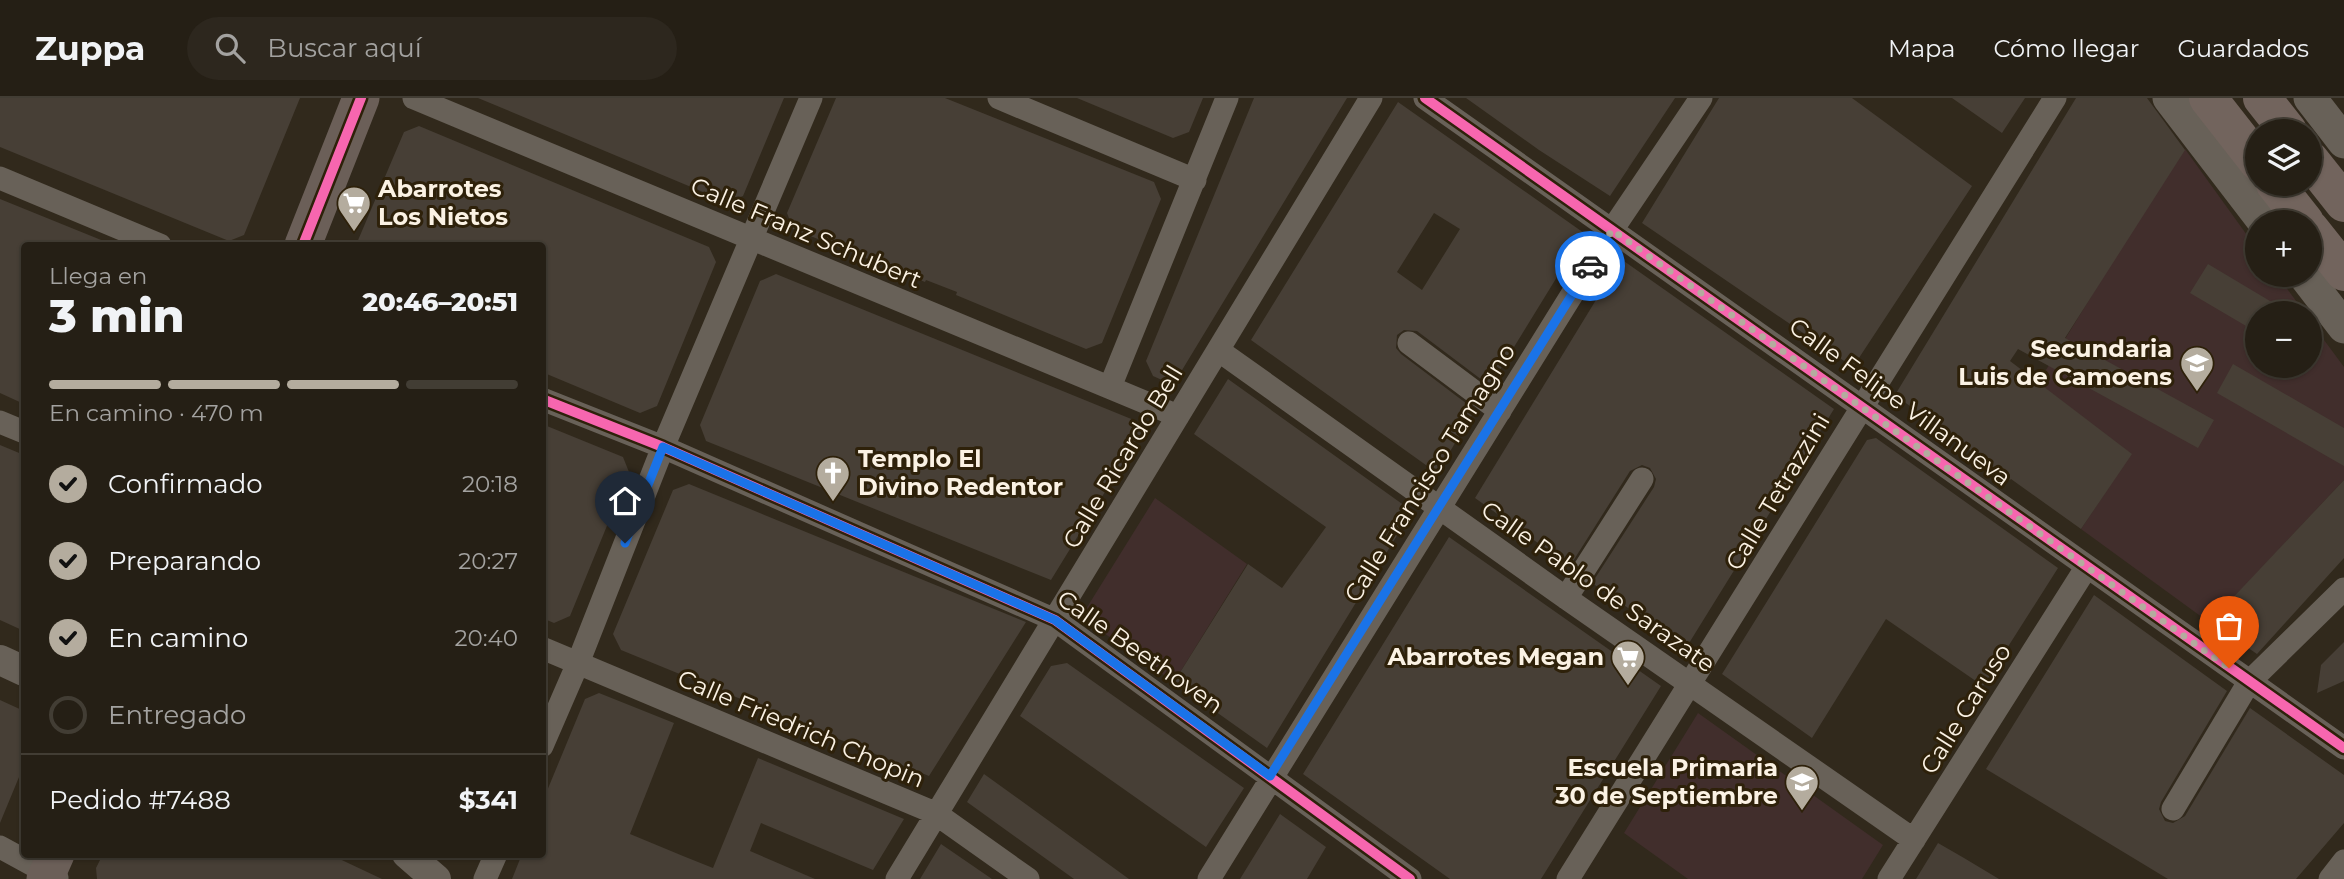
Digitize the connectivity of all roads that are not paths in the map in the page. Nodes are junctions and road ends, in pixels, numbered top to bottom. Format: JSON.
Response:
{"nodes":[{"id":1,"x":361,"y":98,"type":"edge"},
{"id":2,"x":414,"y":98,"type":"edge"},
{"id":3,"x":811,"y":98,"type":"edge"},
{"id":4,"x":999,"y":98,"type":"edge"},
{"id":5,"x":1227,"y":98,"type":"edge"},
{"id":6,"x":1371,"y":98,"type":"edge"},
{"id":7,"x":1425,"y":98,"type":"edge"},
{"id":8,"x":1701,"y":98,"type":"edge"},
{"id":9,"x":2055,"y":98,"type":"edge"},
{"id":10,"x":2169,"y":98,"type":"edge"},
{"id":11,"x":2208,"y":98,"type":"edge"},
{"id":12,"x":2262,"y":98,"type":"edge"},
{"id":13,"x":2310,"y":98,"type":"edge"},
{"id":14,"x":2279,"y":119,"type":"edge"},
{"id":15,"x":2344,"y":142,"type":"edge"},
{"id":16,"x":2245,"y":145,"type":"edge"},
{"id":17,"x":2322,"y":175,"type":"edge"},
{"id":18,"x":0,"y":178,"type":"edge"},
{"id":19,"x":1195,"y":180,"type":"junction"},
{"id":20,"x":2284,"y":196,"type":"edge"},
{"id":21,"x":2344,"y":203,"type":"edge"},
{"id":22,"x":2255,"y":210,"type":"edge"},
{"id":23,"x":2296,"y":210,"type":"edge"},
{"id":24,"x":1612,"y":230,"type":"junction"},
{"id":25,"x":751,"y":238,"type":"junction"},
{"id":26,"x":153,"y":242,"type":"edge"},
{"id":27,"x":304,"y":242,"type":"edge"},
{"id":28,"x":2322,"y":244,"type":"edge"},
{"id":29,"x":2344,"y":272,"type":"edge"},
{"id":30,"x":2313,"y":287,"type":"edge"},
{"id":31,"x":2344,"y":327,"type":"edge"},
{"id":32,"x":1409,"y":343,"type":"dead end"},
{"id":33,"x":1218,"y":350,"type":"junction"},
{"id":34,"x":1110,"y":387,"type":"junction"},
{"id":35,"x":546,"y":401,"type":"edge"},
{"id":36,"x":1861,"y":406,"type":"junction"},
{"id":37,"x":1500,"y":411,"type":"junction"},
{"id":38,"x":1178,"y":416,"type":"junction"},
{"id":39,"x":0,"y":422,"type":"edge"},
{"id":40,"x":21,"y":431,"type":"edge"},
{"id":41,"x":663,"y":447,"type":"junction"},
{"id":42,"x":1642,"y":479,"type":"dead end"},
{"id":43,"x":1438,"y":508,"type":"junction"},
{"id":44,"x":2086,"y":568,"type":"junction"},
{"id":45,"x":2344,"y":589,"type":"edge"},
{"id":46,"x":1566,"y":598,"type":"junction"},
{"id":47,"x":1055,"y":620,"type":"junction"},
{"id":48,"x":546,"y":650,"type":"edge"},
{"id":49,"x":0,"y":660,"type":"edge"},
{"id":50,"x":578,"y":663,"type":"junction"},
{"id":51,"x":21,"y":670,"type":"edge"},
{"id":52,"x":2249,"y":682,"type":"junction"},
{"id":53,"x":1692,"y":684,"type":"junction"},
{"id":54,"x":546,"y":737,"type":"edge"},
{"id":55,"x":2344,"y":748,"type":"edge"},
{"id":56,"x":1270,"y":776,"type":"junction"},
{"id":57,"x":2173,"y":809,"type":"dead end"},
{"id":58,"x":935,"y":813,"type":"junction"},
{"id":59,"x":1914,"y":841,"type":"junction"},
{"id":60,"x":0,"y":847,"type":"edge"},
{"id":61,"x":21,"y":857,"type":"edge"},
{"id":62,"x":24,"y":858,"type":"edge"},
{"id":63,"x":412,"y":858,"type":"edge"},
{"id":64,"x":494,"y":858,"type":"edge"},
{"id":65,"x":2344,"y":861,"type":"edge"},
{"id":66,"x":52,"y":871,"type":"edge"},
{"id":67,"x":436,"y":879,"type":"edge"},
{"id":68,"x":485,"y":879,"type":"edge"},
{"id":69,"x":897,"y":879,"type":"edge"},
{"id":70,"x":1028,"y":879,"type":"edge"},
{"id":71,"x":1209,"y":879,"type":"edge"},
{"id":72,"x":1410,"y":879,"type":"edge"},
{"id":73,"x":1568,"y":879,"type":"edge"},
{"id":74,"x":1889,"y":879,"type":"edge"},
{"id":75,"x":2330,"y":879,"type":"edge"}],
"edges":[{"from":1,"to":27,"type":"main road"},
{"from":2,"to":25,"type":"street","name":"Calle Franz Schubert"},
{"from":3,"to":25,"type":"street"},
{"from":4,"to":19,"type":"street"},
{"from":5,"to":19,"type":"street"},
{"from":6,"to":33,"type":"street","name":"Calle Ricardo Bell"},
{"from":7,"to":24,"type":"street","name":"Calle Felipe Villanueva"},
{"from":8,"to":24,"type":"street","name":"Calle Francisco Tamagno"},
{"from":9,"to":36,"type":"street","name":"Calle Tetrazzini"},
{"from":10,"to":22,"type":"main road"},
{"from":11,"to":16,"type":"highway"},
{"from":12,"to":14,"type":"highway"},
{"from":13,"to":15,"type":"main road"},
{"from":17,"to":21,"type":"highway"},
{"from":18,"to":26,"type":"street"},
{"from":19,"to":34,"type":"street"},
{"from":20,"to":23,"type":"highway"},
{"from":24,"to":36,"type":"street","name":"Calle Felipe Villanueva"},
{"from":24,"to":37,"type":"street","name":"Calle Francisco Tamagno"},
{"from":25,"to":34,"type":"street","name":"Calle Franz Schubert"},
{"from":25,"to":41,"type":"street"},
{"from":28,"to":29,"type":"highway"},
{"from":30,"to":31,"type":"main road"},
{"from":32,"to":37,"type":"street"},
{"from":33,"to":38,"type":"street","name":"Calle Ricardo Bell"},
{"from":33,"to":43,"type":"street","name":"Calle Pablo de Sarazate"},
{"from":34,"to":38,"type":"street","name":"Calle Franz Schubert"},
{"from":35,"to":41,"type":"street","name":"Calle Beethoven"},
{"from":36,"to":44,"type":"street","name":"Calle Felipe Villanueva"},
{"from":36,"to":53,"type":"street","name":"Calle Tetrazzini"},
{"from":37,"to":43,"type":"street","name":"Calle Francisco Tamagno"},
{"from":38,"to":47,"type":"street","name":"Calle Ricardo Bell"},
{"from":39,"to":40,"type":"street"},
{"from":41,"to":47,"type":"street","name":"Calle Beethoven"},
{"from":41,"to":50,"type":"street"},
{"from":42,"to":46,"type":"street"},
{"from":43,"to":46,"type":"street","name":"Calle Pablo de Sarazate"},
{"from":43,"to":56,"type":"street","name":"Calle Francisco Tamagno"},
{"from":44,"to":52,"type":"street","name":"Calle Felipe Villanueva"},
{"from":44,"to":59,"type":"street","name":"Calle Caruso"},
{"from":45,"to":52,"type":"street"},
{"from":46,"to":53,"type":"street","name":"Calle Pablo de Sarazate"},
{"from":47,"to":56,"type":"street","name":"Calle Beethoven"},
{"from":47,"to":58,"type":"street","name":"Calle Ricardo Bell"},
{"from":48,"to":50,"type":"street","name":"Calle Friedrich Chopin"},
{"from":49,"to":51,"type":"street"},
{"from":50,"to":54,"type":"street"},
{"from":50,"to":58,"type":"street","name":"Calle Friedrich Chopin"},
{"from":52,"to":55,"type":"street","name":"Calle Felipe Villanueva"},
{"from":52,"to":57,"type":"street"},
{"from":53,"to":59,"type":"street","name":"Calle Pablo de Sarazate"},
{"from":53,"to":73,"type":"street","name":"Calle Tetrazzini"},
{"from":56,"to":71,"type":"street","name":"Calle Francisco Tamagno"},
{"from":56,"to":72,"type":"street","name":"Calle Beethoven"},
{"from":58,"to":69,"type":"street","name":"Calle Ricardo Bell"},
{"from":58,"to":70,"type":"street","name":"Calle Friedrich Chopin"},
{"from":59,"to":74,"type":"street","name":"Calle Caruso"},
{"from":60,"to":61,"type":"street"},
{"from":62,"to":66,"type":"street"},
{"from":63,"to":67,"type":"street"},
{"from":64,"to":68,"type":"street"},
{"from":65,"to":75,"type":"street"}]}
